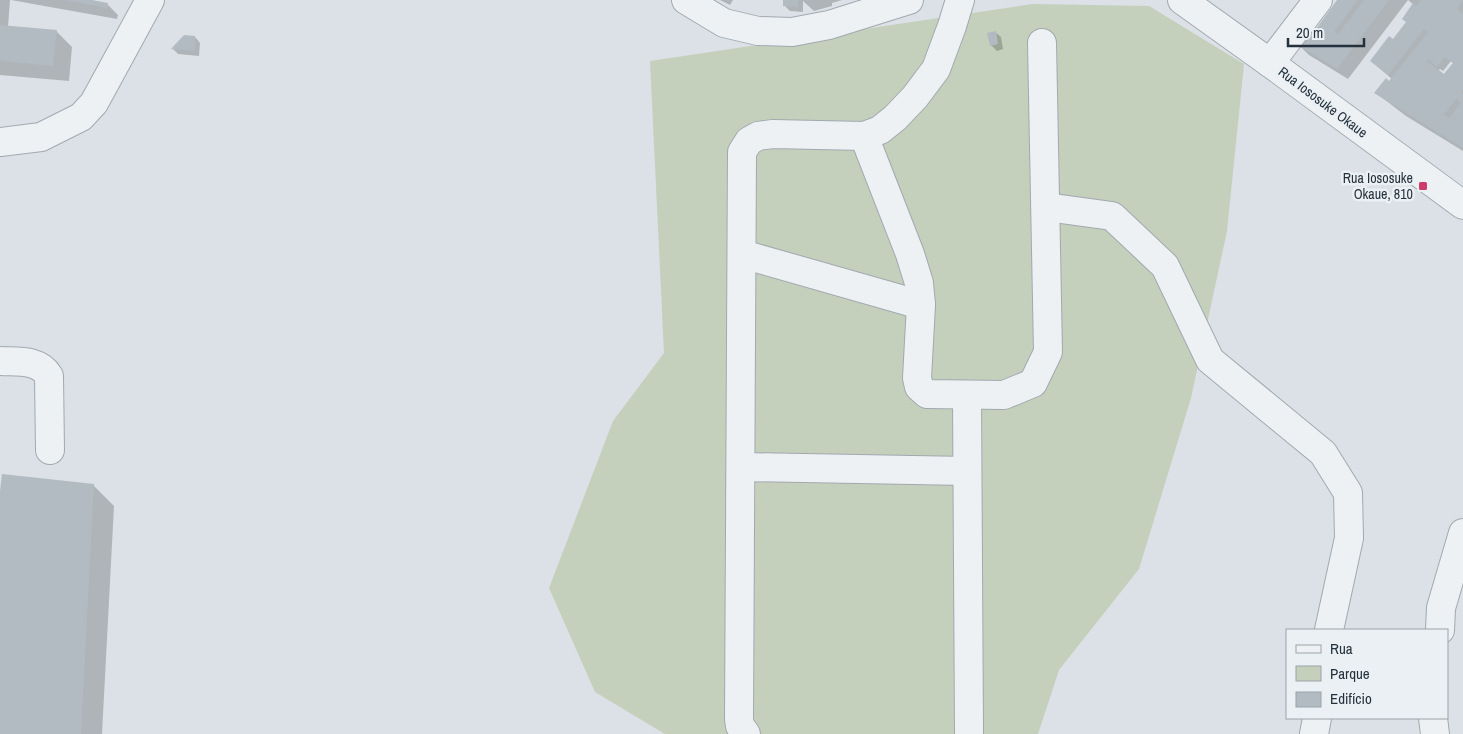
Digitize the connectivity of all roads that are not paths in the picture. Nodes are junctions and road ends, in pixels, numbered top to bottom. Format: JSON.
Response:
{"nodes":[{"id":1,"x":150,"y":0,"type":"edge"},
{"id":2,"x":686,"y":0,"type":"edge"},
{"id":3,"x":909,"y":0,"type":"edge"},
{"id":4,"x":960,"y":0,"type":"edge"},
{"id":5,"x":1182,"y":0,"type":"edge"},
{"id":6,"x":1318,"y":0,"type":"edge"},
{"id":7,"x":1042,"y":42,"type":"dead end"},
{"id":8,"x":1270,"y":63,"type":"junction"},
{"id":9,"x":864,"y":136,"type":"junction"},
{"id":10,"x":0,"y":142,"type":"edge"},
{"id":11,"x":1463,"y":205,"type":"edge"},
{"id":12,"x":1046,"y":207,"type":"junction"},
{"id":13,"x":742,"y":254,"type":"junction"},
{"id":14,"x":921,"y":305,"type":"junction"},
{"id":15,"x":0,"y":361,"type":"edge"},
{"id":16,"x":967,"y":395,"type":"junction"},
{"id":17,"x":50,"y":450,"type":"dead end"},
{"id":18,"x":741,"y":467,"type":"junction"},
{"id":19,"x":967,"y":472,"type":"junction"},
{"id":20,"x":1463,"y":533,"type":"edge"},
{"id":21,"x":1329,"y":629,"type":"edge"},
{"id":22,"x":1440,"y":629,"type":"edge"},
{"id":23,"x":1318,"y":719,"type":"edge"},
{"id":24,"x":1433,"y":719,"type":"edge"},
{"id":25,"x":746,"y":734,"type":"edge"},
{"id":26,"x":970,"y":734,"type":"edge"},
{"id":27,"x":1314,"y":734,"type":"edge"},
{"id":28,"x":1435,"y":734,"type":"edge"}],
"edges":[{"from":1,"to":10,"type":"street"},
{"from":2,"to":3,"type":"street"},
{"from":4,"to":9,"type":"street"},
{"from":5,"to":8,"type":"street","name":"Rua Iososuke Okaue"},
{"from":6,"to":8,"type":"street"},
{"from":7,"to":12,"type":"street"},
{"from":8,"to":11,"type":"street","name":"Rua Iososuke Okaue"},
{"from":9,"to":13,"type":"street"},
{"from":9,"to":14,"type":"street"},
{"from":12,"to":16,"type":"street"},
{"from":12,"to":21,"type":"street"},
{"from":13,"to":14,"type":"street"},
{"from":13,"to":18,"type":"street"},
{"from":14,"to":16,"type":"street"},
{"from":15,"to":17,"type":"street"},
{"from":16,"to":19,"type":"street"},
{"from":18,"to":19,"type":"street"},
{"from":18,"to":25,"type":"street"},
{"from":19,"to":26,"type":"street"},
{"from":20,"to":22,"type":"street"},
{"from":23,"to":27,"type":"street"},
{"from":24,"to":28,"type":"street"}]}
